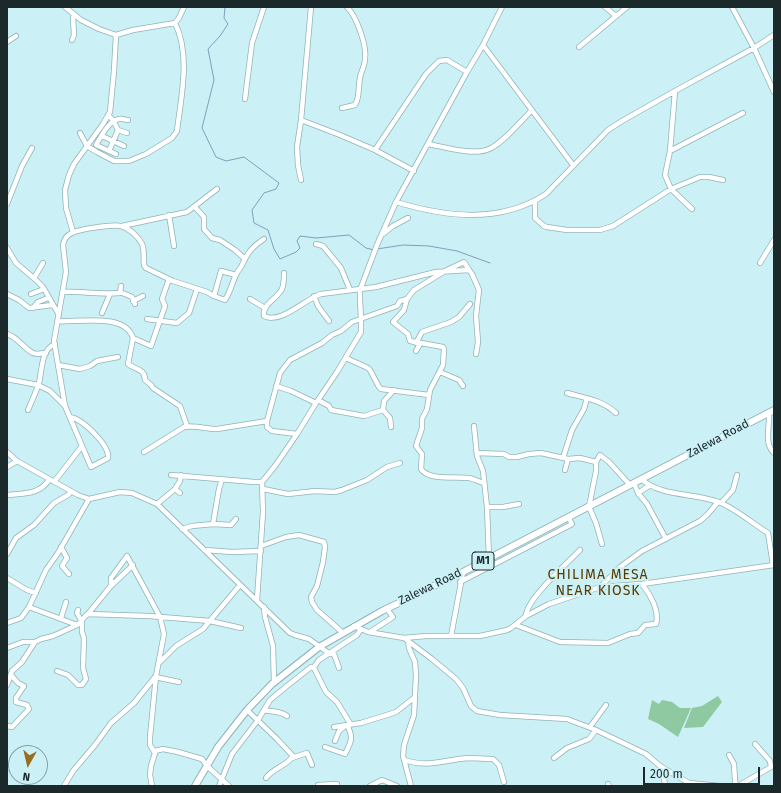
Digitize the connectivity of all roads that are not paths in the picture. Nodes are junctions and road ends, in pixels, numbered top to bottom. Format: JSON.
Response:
{"nodes":[{"id":1,"x":65,"y":7,"type":"edge"},
{"id":2,"x":184,"y":7,"type":"edge"},
{"id":3,"x":264,"y":7,"type":"edge"},
{"id":4,"x":311,"y":7,"type":"edge"},
{"id":5,"x":347,"y":7,"type":"edge"},
{"id":6,"x":502,"y":7,"type":"edge"},
{"id":7,"x":605,"y":7,"type":"edge"},
{"id":8,"x":627,"y":7,"type":"edge"},
{"id":9,"x":732,"y":7,"type":"edge"},
{"id":10,"x":75,"y":15,"type":"junction"},
{"id":11,"x":616,"y":16,"type":"junction"},
{"id":12,"x":175,"y":23,"type":"junction"},
{"id":13,"x":774,"y":34,"type":"edge"},
{"id":14,"x":116,"y":35,"type":"junction"},
{"id":15,"x":16,"y":36,"type":"dead end"},
{"id":16,"x":72,"y":40,"type":"dead end"},
{"id":17,"x":7,"y":42,"type":"edge"},
{"id":18,"x":483,"y":45,"type":"junction"},
{"id":19,"x":579,"y":47,"type":"dead end"},
{"id":20,"x":754,"y":48,"type":"junction"},
{"id":21,"x":467,"y":72,"type":"junction"},
{"id":22,"x":674,"y":92,"type":"junction"},
{"id":23,"x":774,"y":92,"type":"edge"},
{"id":24,"x":245,"y":99,"type":"dead end"},
{"id":25,"x":342,"y":108,"type":"dead end"},
{"id":26,"x":532,"y":110,"type":"junction"},
{"id":27,"x":743,"y":113,"type":"dead end"},
{"id":28,"x":108,"y":115,"type":"junction"},
{"id":29,"x":128,"y":120,"type":"dead end"},
{"id":30,"x":301,"y":120,"type":"junction"},
{"id":31,"x":114,"y":121,"type":"junction"},
{"id":32,"x":118,"y":130,"type":"junction"},
{"id":33,"x":80,"y":133,"type":"dead end"},
{"id":34,"x":127,"y":133,"type":"dead end"},
{"id":35,"x":102,"y":136,"type":"junction"},
{"id":36,"x":113,"y":141,"type":"junction"},
{"id":37,"x":428,"y":144,"type":"junction"},
{"id":38,"x":87,"y":146,"type":"junction"},
{"id":39,"x":124,"y":146,"type":"dead end"},
{"id":40,"x":32,"y":148,"type":"dead end"},
{"id":41,"x":375,"y":150,"type":"junction"},
{"id":42,"x":670,"y":150,"type":"junction"},
{"id":43,"x":109,"y":151,"type":"junction"},
{"id":44,"x":116,"y":154,"type":"dead end"},
{"id":45,"x":573,"y":165,"type":"junction"},
{"id":46,"x":414,"y":172,"type":"junction"},
{"id":47,"x":301,"y":180,"type":"dead end"},
{"id":48,"x":723,"y":180,"type":"dead end"},
{"id":49,"x":217,"y":189,"type":"dead end"},
{"id":50,"x":671,"y":189,"type":"junction"},
{"id":51,"x":535,"y":201,"type":"junction"},
{"id":52,"x":396,"y":202,"type":"junction"},
{"id":53,"x":7,"y":204,"type":"edge"},
{"id":54,"x":195,"y":206,"type":"junction"},
{"id":55,"x":692,"y":209,"type":"dead end"},
{"id":56,"x":169,"y":216,"type":"junction"},
{"id":57,"x":408,"y":218,"type":"dead end"},
{"id":58,"x":122,"y":226,"type":"junction"},
{"id":59,"x":73,"y":232,"type":"junction"},
{"id":60,"x":382,"y":235,"type":"junction"},
{"id":61,"x":264,"y":239,"type":"dead end"},
{"id":62,"x":774,"y":240,"type":"edge"},
{"id":63,"x":316,"y":244,"type":"dead end"},
{"id":64,"x":174,"y":246,"type":"dead end"},
{"id":65,"x":7,"y":248,"type":"edge"},
{"id":66,"x":245,"y":259,"type":"junction"},
{"id":67,"x":43,"y":263,"type":"dead end"},
{"id":68,"x":760,"y":263,"type":"dead end"},
{"id":69,"x":469,"y":270,"type":"junction"},
{"id":70,"x":445,"y":271,"type":"junction"},
{"id":71,"x":284,"y":273,"type":"dead end"},
{"id":72,"x":236,"y":275,"type":"junction"},
{"id":73,"x":34,"y":278,"type":"junction"},
{"id":74,"x":169,"y":280,"type":"junction"},
{"id":75,"x":121,"y":286,"type":"dead end"},
{"id":76,"x":44,"y":289,"type":"junction"},
{"id":77,"x":197,"y":290,"type":"junction"},
{"id":78,"x":350,"y":290,"type":"junction"},
{"id":79,"x":360,"y":290,"type":"junction"},
{"id":80,"x":62,"y":292,"type":"junction"},
{"id":81,"x":120,"y":292,"type":"junction"},
{"id":82,"x":7,"y":294,"type":"edge"},
{"id":83,"x":31,"y":294,"type":"dead end"},
{"id":84,"x":110,"y":294,"type":"junction"},
{"id":85,"x":143,"y":296,"type":"dead end"},
{"id":86,"x":214,"y":296,"type":"junction"},
{"id":87,"x":314,"y":296,"type":"junction"},
{"id":88,"x":48,"y":298,"type":"junction"},
{"id":89,"x":250,"y":299,"type":"dead end"},
{"id":90,"x":407,"y":299,"type":"junction"},
{"id":91,"x":470,"y":304,"type":"dead end"},
{"id":92,"x":52,"y":305,"type":"junction"},
{"id":93,"x":33,"y":308,"type":"junction"},
{"id":94,"x":265,"y":308,"type":"junction"},
{"id":95,"x":102,"y":313,"type":"dead end"},
{"id":96,"x":59,"y":315,"type":"junction"},
{"id":97,"x":362,"y":318,"type":"junction"},
{"id":98,"x":147,"y":319,"type":"dead end"},
{"id":99,"x":160,"y":320,"type":"junction"},
{"id":100,"x":329,"y":320,"type":"dead end"},
{"id":101,"x":58,"y":321,"type":"junction"},
{"id":102,"x":7,"y":334,"type":"edge"},
{"id":103,"x":133,"y":338,"type":"junction"},
{"id":104,"x":418,"y":343,"type":"junction"},
{"id":105,"x":55,"y":344,"type":"junction"},
{"id":106,"x":416,"y":351,"type":"dead end"},
{"id":107,"x":46,"y":354,"type":"junction"},
{"id":108,"x":476,"y":354,"type":"dead end"},
{"id":109,"x":118,"y":357,"type":"dead end"},
{"id":110,"x":346,"y":358,"type":"junction"},
{"id":111,"x":58,"y":365,"type":"junction"},
{"id":112,"x":440,"y":372,"type":"junction"},
{"id":113,"x":7,"y":379,"type":"edge"},
{"id":114,"x":38,"y":385,"type":"junction"},
{"id":115,"x":276,"y":386,"type":"junction"},
{"id":116,"x":464,"y":386,"type":"dead end"},
{"id":117,"x":394,"y":390,"type":"junction"},
{"id":118,"x":567,"y":393,"type":"dead end"},
{"id":119,"x":429,"y":396,"type":"junction"},
{"id":120,"x":587,"y":398,"type":"junction"},
{"id":121,"x":317,"y":402,"type":"junction"},
{"id":122,"x":65,"y":406,"type":"junction"},
{"id":123,"x":28,"y":410,"type":"dead end"},
{"id":124,"x":383,"y":410,"type":"junction"},
{"id":125,"x":772,"y":411,"type":"edge"},
{"id":126,"x":616,"y":413,"type":"dead end"},
{"id":127,"x":70,"y":417,"type":"junction"},
{"id":128,"x":267,"y":421,"type":"junction"},
{"id":129,"x":187,"y":426,"type":"junction"},
{"id":130,"x":474,"y":426,"type":"dead end"},
{"id":131,"x":390,"y":427,"type":"dead end"},
{"id":132,"x":297,"y":434,"type":"junction"},
{"id":133,"x":82,"y":446,"type":"junction"},
{"id":134,"x":7,"y":452,"type":"edge"},
{"id":135,"x":144,"y":452,"type":"dead end"},
{"id":136,"x":477,"y":453,"type":"junction"},
{"id":137,"x":774,"y":453,"type":"edge"},
{"id":138,"x":565,"y":458,"type":"junction"},
{"id":139,"x":17,"y":461,"type":"junction"},
{"id":140,"x":596,"y":462,"type":"junction"},
{"id":141,"x":400,"y":464,"type":"dead end"},
{"id":142,"x":7,"y":467,"type":"edge"},
{"id":143,"x":564,"y":470,"type":"dead end"},
{"id":144,"x":171,"y":475,"type":"dead end"},
{"id":145,"x":181,"y":475,"type":"junction"},
{"id":146,"x":737,"y":475,"type":"dead end"},
{"id":147,"x":642,"y":479,"type":"junction"},
{"id":148,"x":49,"y":480,"type":"junction"},
{"id":149,"x":222,"y":480,"type":"junction"},
{"id":150,"x":54,"y":482,"type":"junction"},
{"id":151,"x":262,"y":482,"type":"junction"},
{"id":152,"x":484,"y":483,"type":"junction"},
{"id":153,"x":632,"y":484,"type":"junction"},
{"id":154,"x":650,"y":486,"type":"junction"},
{"id":155,"x":175,"y":489,"type":"junction"},
{"id":156,"x":263,"y":489,"type":"junction"},
{"id":157,"x":71,"y":492,"type":"junction"},
{"id":158,"x":180,"y":493,"type":"dead end"},
{"id":159,"x":638,"y":493,"type":"junction"},
{"id":160,"x":7,"y":495,"type":"edge"},
{"id":161,"x":89,"y":499,"type":"junction"},
{"id":162,"x":720,"y":502,"type":"junction"},
{"id":163,"x":157,"y":504,"type":"junction"},
{"id":164,"x":519,"y":504,"type":"dead end"},
{"id":165,"x":589,"y":506,"type":"junction"},
{"id":166,"x":487,"y":507,"type":"junction"},
{"id":167,"x":568,"y":516,"type":"junction"},
{"id":168,"x":236,"y":519,"type":"dead end"},
{"id":169,"x":213,"y":524,"type":"junction"},
{"id":170,"x":182,"y":528,"type":"junction"},
{"id":171,"x":666,"y":539,"type":"junction"},
{"id":172,"x":602,"y":544,"type":"dead end"},
{"id":173,"x":62,"y":547,"type":"junction"},
{"id":174,"x":222,"y":549,"type":"dead end"},
{"id":175,"x":261,"y":549,"type":"junction"},
{"id":176,"x":205,"y":550,"type":"junction"},
{"id":177,"x":580,"y":550,"type":"dead end"},
{"id":178,"x":213,"y":551,"type":"junction"},
{"id":179,"x":7,"y":554,"type":"edge"},
{"id":180,"x":489,"y":558,"type":"junction"},
{"id":181,"x":133,"y":565,"type":"junction"},
{"id":182,"x":774,"y":565,"type":"edge"},
{"id":183,"x":463,"y":572,"type":"junction"},
{"id":184,"x":69,"y":574,"type":"dead end"},
{"id":185,"x":7,"y":578,"type":"edge"},
{"id":186,"x":460,"y":582,"type":"junction"},
{"id":187,"x":642,"y":584,"type":"junction"},
{"id":188,"x":240,"y":585,"type":"junction"},
{"id":189,"x":110,"y":586,"type":"junction"},
{"id":190,"x":600,"y":587,"type":"junction"},
{"id":191,"x":36,"y":593,"type":"junction"},
{"id":192,"x":257,"y":600,"type":"junction"},
{"id":193,"x":66,"y":602,"type":"dead end"},
{"id":194,"x":29,"y":606,"type":"junction"},
{"id":195,"x":264,"y":607,"type":"junction"},
{"id":196,"x":387,"y":608,"type":"junction"},
{"id":197,"x":78,"y":610,"type":"dead end"},
{"id":198,"x":88,"y":614,"type":"junction"},
{"id":199,"x":526,"y":616,"type":"junction"},
{"id":200,"x":160,"y":617,"type":"junction"},
{"id":201,"x":61,"y":618,"type":"junction"},
{"id":202,"x":210,"y":621,"type":"junction"},
{"id":203,"x":7,"y":623,"type":"edge"},
{"id":204,"x":80,"y":624,"type":"junction"},
{"id":205,"x":516,"y":625,"type":"junction"},
{"id":206,"x":354,"y":626,"type":"junction"},
{"id":207,"x":242,"y":628,"type":"dead end"},
{"id":208,"x":361,"y":629,"type":"junction"},
{"id":209,"x":342,"y":632,"type":"junction"},
{"id":210,"x":370,"y":632,"type":"junction"},
{"id":211,"x":451,"y":636,"type":"junction"},
{"id":212,"x":406,"y":639,"type":"junction"},
{"id":213,"x":35,"y":642,"type":"junction"},
{"id":214,"x":319,"y":647,"type":"junction"},
{"id":215,"x":7,"y":648,"type":"edge"},
{"id":216,"x":330,"y":654,"type":"junction"},
{"id":217,"x":158,"y":664,"type":"junction"},
{"id":218,"x":314,"y":667,"type":"junction"},
{"id":219,"x":339,"y":668,"type":"dead end"},
{"id":220,"x":57,"y":671,"type":"dead end"},
{"id":221,"x":11,"y":675,"type":"junction"},
{"id":222,"x":155,"y":677,"type":"junction"},
{"id":223,"x":179,"y":682,"type":"dead end"},
{"id":224,"x":274,"y":682,"type":"junction"},
{"id":225,"x":7,"y":685,"type":"edge"},
{"id":226,"x":415,"y":697,"type":"junction"},
{"id":227,"x":606,"y":705,"type":"dead end"},
{"id":228,"x":247,"y":710,"type":"junction"},
{"id":229,"x":264,"y":710,"type":"junction"},
{"id":230,"x":287,"y":716,"type":"dead end"},
{"id":231,"x":258,"y":720,"type":"junction"},
{"id":232,"x":348,"y":725,"type":"junction"},
{"id":233,"x":7,"y":726,"type":"edge"},
{"id":234,"x":334,"y":727,"type":"dead end"},
{"id":235,"x":590,"y":727,"type":"junction"},
{"id":236,"x":596,"y":730,"type":"junction"},
{"id":237,"x":335,"y":740,"type":"dead end"},
{"id":238,"x":755,"y":744,"type":"dead end"},
{"id":239,"x":325,"y":747,"type":"dead end"},
{"id":240,"x":155,"y":752,"type":"junction"},
{"id":241,"x":729,"y":755,"type":"dead end"},
{"id":242,"x":292,"y":758,"type":"junction"},
{"id":243,"x":554,"y":758,"type":"dead end"},
{"id":244,"x":404,"y":760,"type":"junction"},
{"id":245,"x":312,"y":765,"type":"dead end"},
{"id":246,"x":207,"y":766,"type":"junction"},
{"id":247,"x":660,"y":766,"type":"junction"},
{"id":248,"x":266,"y":778,"type":"dead end"},
{"id":249,"x":223,"y":779,"type":"junction"},
{"id":250,"x":504,"y":782,"type":"dead end"},
{"id":251,"x":318,"y":785,"type":"edge"},
{"id":252,"x":64,"y":786,"type":"edge"},
{"id":253,"x":152,"y":786,"type":"edge"},
{"id":254,"x":195,"y":786,"type":"edge"},
{"id":255,"x":219,"y":786,"type":"edge"},
{"id":256,"x":229,"y":786,"type":"edge"},
{"id":257,"x":337,"y":786,"type":"edge"},
{"id":258,"x":370,"y":786,"type":"edge"},
{"id":259,"x":397,"y":786,"type":"edge"},
{"id":260,"x":411,"y":786,"type":"edge"},
{"id":261,"x":666,"y":786,"type":"edge"},
{"id":262,"x":720,"y":786,"type":"edge"},
{"id":263,"x":738,"y":786,"type":"edge"}],
"edges":[{"from":1,"to":10,"type":"street"},
{"from":2,"to":12,"type":"street"},
{"from":3,"to":24,"type":"street"},
{"from":4,"to":30,"type":"street"},
{"from":5,"to":25,"type":"street"},
{"from":6,"to":18,"type":"street"},
{"from":7,"to":11,"type":"street"},
{"from":8,"to":11,"type":"street"},
{"from":9,"to":20,"type":"street"},
{"from":10,"to":14,"type":"street"},
{"from":10,"to":16,"type":"street"},
{"from":11,"to":19,"type":"street"},
{"from":12,"to":14,"type":"street"},
{"from":12,"to":38,"type":"street"},
{"from":13,"to":20,"type":"street"},
{"from":14,"to":28,"type":"street"},
{"from":15,"to":17,"type":"street"},
{"from":18,"to":21,"type":"street"},
{"from":18,"to":26,"type":"street"},
{"from":20,"to":22,"type":"street"},
{"from":20,"to":23,"type":"street"},
{"from":21,"to":37,"type":"street"},
{"from":21,"to":41,"type":"street"},
{"from":22,"to":42,"type":"street"},
{"from":22,"to":45,"type":"street"},
{"from":26,"to":37,"type":"street"},
{"from":26,"to":45,"type":"street"},
{"from":27,"to":42,"type":"street"},
{"from":28,"to":31,"type":"street"},
{"from":28,"to":38,"type":"street"},
{"from":29,"to":31,"type":"street"},
{"from":30,"to":41,"type":"street"},
{"from":30,"to":47,"type":"street"},
{"from":31,"to":32,"type":"street"},
{"from":31,"to":35,"type":"street"},
{"from":32,"to":34,"type":"street"},
{"from":32,"to":36,"type":"street"},
{"from":33,"to":38,"type":"street"},
{"from":35,"to":36,"type":"street"},
{"from":35,"to":43,"type":"street"},
{"from":36,"to":39,"type":"street"},
{"from":36,"to":43,"type":"street"},
{"from":37,"to":46,"type":"street"},
{"from":38,"to":59,"type":"street"},
{"from":40,"to":53,"type":"street"},
{"from":41,"to":46,"type":"street"},
{"from":42,"to":50,"type":"street"},
{"from":43,"to":44,"type":"street"},
{"from":45,"to":51,"type":"street"},
{"from":46,"to":52,"type":"street"},
{"from":48,"to":50,"type":"street"},
{"from":49,"to":54,"type":"street"},
{"from":50,"to":51,"type":"street"},
{"from":50,"to":55,"type":"street"},
{"from":51,"to":52,"type":"street"},
{"from":52,"to":60,"type":"street"},
{"from":54,"to":56,"type":"street"},
{"from":54,"to":66,"type":"street"},
{"from":56,"to":58,"type":"street"},
{"from":56,"to":64,"type":"street"},
{"from":57,"to":60,"type":"street"},
{"from":58,"to":59,"type":"street"},
{"from":58,"to":74,"type":"street"},
{"from":59,"to":80,"type":"street"},
{"from":60,"to":79,"type":"street"},
{"from":61,"to":66,"type":"street"},
{"from":62,"to":68,"type":"street"},
{"from":63,"to":78,"type":"street"},
{"from":65,"to":73,"type":"street"},
{"from":66,"to":72,"type":"street"},
{"from":67,"to":73,"type":"street"},
{"from":69,"to":70,"type":"street"},
{"from":69,"to":70,"type":"street"},
{"from":69,"to":108,"type":"street"},
{"from":70,"to":79,"type":"street"},
{"from":70,"to":90,"type":"street"},
{"from":71,"to":94,"type":"street"},
{"from":72,"to":86,"type":"street"},
{"from":72,"to":86,"type":"street"},
{"from":73,"to":76,"type":"street"},
{"from":74,"to":77,"type":"street"},
{"from":74,"to":99,"type":"street"},
{"from":75,"to":81,"type":"street"},
{"from":76,"to":83,"type":"street"},
{"from":76,"to":88,"type":"street"},
{"from":77,"to":86,"type":"street"},
{"from":77,"to":99,"type":"street"},
{"from":78,"to":79,"type":"street"},
{"from":78,"to":87,"type":"street"},
{"from":79,"to":97,"type":"street"},
{"from":80,"to":84,"type":"street"},
{"from":80,"to":96,"type":"street"},
{"from":81,"to":84,"type":"street"},
{"from":81,"to":85,"type":"street"},
{"from":82,"to":93,"type":"street"},
{"from":84,"to":95,"type":"street"},
{"from":87,"to":94,"type":"street"},
{"from":87,"to":100,"type":"street"},
{"from":88,"to":92,"type":"street"},
{"from":88,"to":93,"type":"street"},
{"from":89,"to":94,"type":"street"},
{"from":90,"to":97,"type":"street"},
{"from":90,"to":104,"type":"street"},
{"from":91,"to":104,"type":"street"},
{"from":92,"to":93,"type":"street"},
{"from":92,"to":96,"type":"street"},
{"from":96,"to":101,"type":"street"},
{"from":97,"to":110,"type":"street"},
{"from":97,"to":115,"type":"street"},
{"from":98,"to":99,"type":"street"},
{"from":99,"to":103,"type":"street"},
{"from":101,"to":103,"type":"street"},
{"from":101,"to":105,"type":"street"},
{"from":102,"to":107,"type":"street"},
{"from":103,"to":129,"type":"street"},
{"from":104,"to":106,"type":"street"},
{"from":104,"to":112,"type":"street"},
{"from":105,"to":107,"type":"street"},
{"from":105,"to":111,"type":"street"},
{"from":107,"to":114,"type":"street"},
{"from":109,"to":111,"type":"street"},
{"from":110,"to":117,"type":"street"},
{"from":110,"to":121,"type":"street"},
{"from":111,"to":122,"type":"street"},
{"from":112,"to":116,"type":"street"},
{"from":112,"to":119,"type":"street"},
{"from":113,"to":114,"type":"street"},
{"from":114,"to":122,"type":"street"},
{"from":114,"to":123,"type":"street"},
{"from":115,"to":121,"type":"street"},
{"from":115,"to":128,"type":"street"},
{"from":117,"to":119,"type":"street"},
{"from":117,"to":124,"type":"street"},
{"from":118,"to":120,"type":"street"},
{"from":119,"to":152,"type":"street"},
{"from":120,"to":126,"type":"street"},
{"from":120,"to":138,"type":"street"},
{"from":121,"to":124,"type":"street"},
{"from":121,"to":132,"type":"street"},
{"from":122,"to":127,"type":"street"},
{"from":124,"to":131,"type":"street"},
{"from":125,"to":137,"type":"street"},
{"from":125,"to":147,"type":"highway","name":"Zalewa Road","number":"M1"},
{"from":127,"to":133,"type":"street"},
{"from":127,"to":133,"type":"street"},
{"from":128,"to":129,"type":"street"},
{"from":128,"to":132,"type":"street"},
{"from":129,"to":135,"type":"street"},
{"from":130,"to":136,"type":"street"},
{"from":132,"to":151,"type":"street"},
{"from":133,"to":150,"type":"street"},
{"from":134,"to":139,"type":"street"},
{"from":136,"to":138,"type":"street"},
{"from":136,"to":152,"type":"street"},
{"from":138,"to":140,"type":"street"},
{"from":138,"to":143,"type":"street"},
{"from":139,"to":142,"type":"street"},
{"from":139,"to":148,"type":"street"},
{"from":140,"to":153,"type":"street"},
{"from":140,"to":165,"type":"street"},
{"from":141,"to":156,"type":"street"},
{"from":144,"to":145,"type":"street"},
{"from":145,"to":149,"type":"street"},
{"from":145,"to":155,"type":"street"},
{"from":146,"to":162,"type":"street"},
{"from":147,"to":153,"type":"highway","name":"Zalewa Road","number":"M1"},
{"from":147,"to":154,"type":"street"},
{"from":148,"to":150,"type":"street"},
{"from":148,"to":160,"type":"street"},
{"from":149,"to":151,"type":"street"},
{"from":149,"to":169,"type":"street"},
{"from":150,"to":157,"type":"street"},
{"from":151,"to":156,"type":"street"},
{"from":152,"to":166,"type":"street"},
{"from":153,"to":159,"type":"street"},
{"from":153,"to":165,"type":"highway","name":"Zalewa Road","number":"M1"},
{"from":154,"to":159,"type":"street"},
{"from":154,"to":162,"type":"street"},
{"from":155,"to":158,"type":"street"},
{"from":155,"to":163,"type":"street"},
{"from":156,"to":175,"type":"street"},
{"from":157,"to":161,"type":"street"},
{"from":157,"to":179,"type":"street"},
{"from":159,"to":171,"type":"street"},
{"from":161,"to":163,"type":"street"},
{"from":161,"to":173,"type":"street"},
{"from":162,"to":171,"type":"street"},
{"from":162,"to":182,"type":"street"},
{"from":163,"to":170,"type":"street"},
{"from":164,"to":166,"type":"street"},
{"from":165,"to":167,"type":"highway","name":"Zalewa Road","number":"M1"},
{"from":165,"to":172,"type":"street"},
{"from":166,"to":180,"type":"street"},
{"from":167,"to":180,"type":"highway","name":"Zalewa Road","number":"M1"},
{"from":167,"to":186,"type":"street"},
{"from":168,"to":169,"type":"street"},
{"from":169,"to":170,"type":"street"},
{"from":170,"to":176,"type":"street"},
{"from":171,"to":190,"type":"street"},
{"from":173,"to":184,"type":"street"},
{"from":173,"to":191,"type":"street"},
{"from":174,"to":178,"type":"street"},
{"from":175,"to":178,"type":"street"},
{"from":175,"to":192,"type":"street"},
{"from":175,"to":209,"type":"street"},
{"from":176,"to":178,"type":"street"},
{"from":176,"to":188,"type":"street"},
{"from":177,"to":199,"type":"street"},
{"from":180,"to":183,"type":"highway","name":"Zalewa Road","number":"M1"},
{"from":181,"to":189,"type":"street"},
{"from":181,"to":189,"type":"street"},
{"from":181,"to":200,"type":"street"},
{"from":182,"to":187,"type":"street"},
{"from":183,"to":186,"type":"street"},
{"from":183,"to":196,"type":"highway","name":"Zalewa Road","number":"M1"},
{"from":185,"to":191,"type":"street"},
{"from":186,"to":211,"type":"street"},
{"from":187,"to":190,"type":"street"},
{"from":187,"to":205,"type":"street"},
{"from":188,"to":192,"type":"street"},
{"from":188,"to":202,"type":"street"},
{"from":189,"to":198,"type":"street"},
{"from":190,"to":199,"type":"street"},
{"from":191,"to":194,"type":"street"},
{"from":192,"to":195,"type":"street"},
{"from":193,"to":201,"type":"street"},
{"from":194,"to":201,"type":"street"},
{"from":194,"to":203,"type":"street"},
{"from":195,"to":214,"type":"street"},
{"from":195,"to":224,"type":"street"},
{"from":196,"to":206,"type":"highway","name":"Zalewa Road","number":"M1"},
{"from":196,"to":210,"type":"street"},
{"from":197,"to":204,"type":"street"},
{"from":198,"to":200,"type":"street"},
{"from":198,"to":204,"type":"street"},
{"from":199,"to":205,"type":"street"},
{"from":200,"to":202,"type":"street"},
{"from":200,"to":217,"type":"street"},
{"from":201,"to":204,"type":"street"},
{"from":202,"to":207,"type":"street"},
{"from":202,"to":217,"type":"street"},
{"from":204,"to":213,"type":"street"},
{"from":204,"to":220,"type":"street"},
{"from":205,"to":211,"type":"street"},
{"from":206,"to":208,"type":"street"},
{"from":206,"to":209,"type":"highway","name":"Zalewa Road","number":"M1"},
{"from":208,"to":210,"type":"street"},
{"from":208,"to":216,"type":"street"},
{"from":209,"to":214,"type":"highway","name":"Zalewa Road","number":"M1"},
{"from":210,"to":212,"type":"street"},
{"from":211,"to":212,"type":"street"},
{"from":212,"to":226,"type":"street"},
{"from":212,"to":235,"type":"street"},
{"from":213,"to":215,"type":"street"},
{"from":213,"to":221,"type":"street"},
{"from":214,"to":216,"type":"street"},
{"from":214,"to":224,"type":"highway","name":"Zalewa Road","number":"M1"},
{"from":216,"to":218,"type":"street"},
{"from":216,"to":219,"type":"street"},
{"from":217,"to":222,"type":"street"},
{"from":218,"to":229,"type":"street"},
{"from":218,"to":232,"type":"street"},
{"from":221,"to":225,"type":"street"},
{"from":221,"to":233,"type":"street"},
{"from":222,"to":223,"type":"street"},
{"from":222,"to":240,"type":"street"},
{"from":222,"to":252,"type":"street"},
{"from":224,"to":228,"type":"highway","name":"Zalewa Road","number":"M1"},
{"from":226,"to":232,"type":"street"},
{"from":226,"to":244,"type":"street"},
{"from":227,"to":235,"type":"street"},
{"from":228,"to":231,"type":"street"},
{"from":228,"to":246,"type":"highway","name":"Zalewa Road","number":"M1"},
{"from":229,"to":230,"type":"street"},
{"from":229,"to":231,"type":"street"},
{"from":231,"to":242,"type":"street"},
{"from":231,"to":249,"type":"street"},
{"from":232,"to":234,"type":"street"},
{"from":232,"to":237,"type":"street"},
{"from":232,"to":239,"type":"street"},
{"from":235,"to":236,"type":"street"},
{"from":236,"to":243,"type":"street"},
{"from":236,"to":247,"type":"street"},
{"from":238,"to":263,"type":"street"},
{"from":240,"to":246,"type":"street"},
{"from":240,"to":253,"type":"street"},
{"from":241,"to":263,"type":"street"},
{"from":242,"to":245,"type":"street"},
{"from":242,"to":248,"type":"street"},
{"from":244,"to":250,"type":"street"},
{"from":244,"to":260,"type":"street"},
{"from":246,"to":249,"type":"street"},
{"from":246,"to":254,"type":"highway","name":"Zalewa Road","number":"M1"},
{"from":247,"to":261,"type":"street"},
{"from":247,"to":262,"type":"street"},
{"from":249,"to":255,"type":"street"},
{"from":249,"to":256,"type":"street"},
{"from":251,"to":257,"type":"street"},
{"from":258,"to":259,"type":"street"}]}
